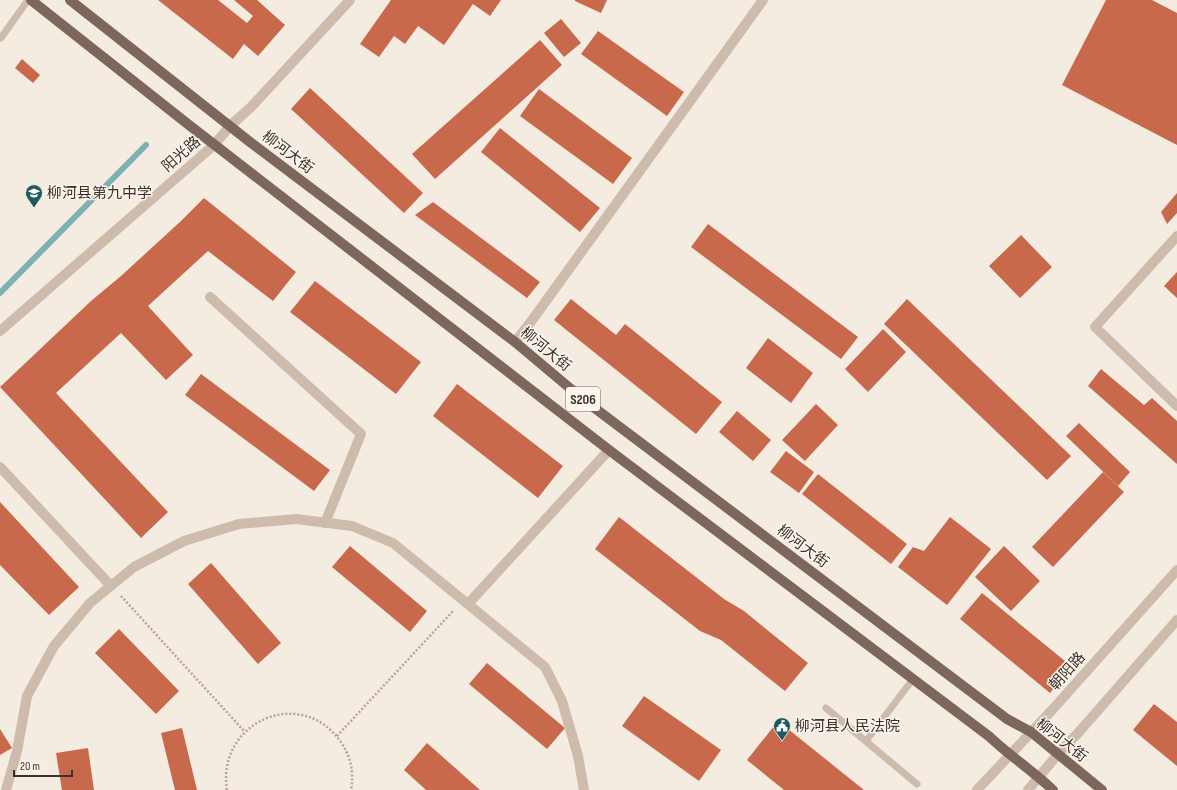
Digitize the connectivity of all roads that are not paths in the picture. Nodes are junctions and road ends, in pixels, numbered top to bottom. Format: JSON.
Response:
{"nodes":[{"id":1,"x":30,"y":0,"type":"edge"},
{"id":2,"x":70,"y":0,"type":"edge"},
{"id":3,"x":350,"y":0,"type":"edge"},
{"id":4,"x":763,"y":0,"type":"edge"},
{"id":5,"x":1,"y":38,"type":"edge"},
{"id":6,"x":230,"y":126,"type":"junction"},
{"id":7,"x":214,"y":145,"type":"junction"},
{"id":8,"x":1177,"y":236,"type":"edge"},
{"id":9,"x":210,"y":297,"type":"dead end"},
{"id":10,"x":0,"y":331,"type":"edge"},
{"id":11,"x":515,"y":342,"type":"junction"},
{"id":12,"x":1177,"y":406,"type":"edge"},
{"id":13,"x":609,"y":450,"type":"junction"},
{"id":14,"x":0,"y":467,"type":"edge"},
{"id":15,"x":324,"y":522,"type":"junction"},
{"id":16,"x":1177,"y":570,"type":"edge"},
{"id":17,"x":111,"y":586,"type":"junction"},
{"id":18,"x":466,"y":602,"type":"junction"},
{"id":19,"x":1177,"y":620,"type":"edge"},
{"id":20,"x":913,"y":679,"type":"junction"},
{"id":21,"x":826,"y":708,"type":"dead end"},
{"id":22,"x":1030,"y":732,"type":"junction"},
{"id":23,"x":866,"y":741,"type":"junction"},
{"id":24,"x":1058,"y":754,"type":"junction"},
{"id":25,"x":1009,"y":755,"type":"junction"},
{"id":26,"x":1039,"y":777,"type":"junction"},
{"id":27,"x":917,"y":784,"type":"dead end"},
{"id":28,"x":6,"y":790,"type":"edge"},
{"id":29,"x":584,"y":790,"type":"edge"},
{"id":30,"x":977,"y":790,"type":"edge"},
{"id":31,"x":1028,"y":790,"type":"edge"},
{"id":32,"x":1053,"y":790,"type":"edge"},
{"id":33,"x":1102,"y":790,"type":"edge"}],
"edges":[{"from":1,"to":5,"type":"lane"},
{"from":1,"to":7,"type":"main road","number":"S206"},
{"from":2,"to":6,"type":"main road","name":"柳河大街","number":"S206"},
{"from":3,"to":6,"type":"street","name":"阳光路"},
{"from":4,"to":11,"type":"street"},
{"from":6,"to":7,"type":"street","name":"阳光路"},
{"from":6,"to":11,"type":"main road","name":"柳河大街","number":"S206"},
{"from":7,"to":10,"type":"street","name":"阳光路"},
{"from":7,"to":13,"type":"main road","number":"S206"},
{"from":8,"to":12,"type":"street"},
{"from":9,"to":15,"type":"street"},
{"from":11,"to":22,"type":"main road","name":"柳河大街","number":"S206"},
{"from":13,"to":18,"type":"street"},
{"from":13,"to":20,"type":"main road","number":"S206"},
{"from":14,"to":17,"type":"street"},
{"from":15,"to":17,"type":"street"},
{"from":15,"to":18,"type":"street"},
{"from":16,"to":22,"type":"street","name":"朝阳路"},
{"from":17,"to":28,"type":"street"},
{"from":18,"to":29,"type":"street"},
{"from":19,"to":24,"type":"street"},
{"from":20,"to":23,"type":"lane"},
{"from":20,"to":25,"type":"main road","number":"S206"},
{"from":21,"to":23,"type":"lane"},
{"from":22,"to":24,"type":"main road","name":"柳河大街","number":"S206"},
{"from":22,"to":25,"type":"street","name":"朝阳路"},
{"from":23,"to":27,"type":"lane"},
{"from":24,"to":26,"type":"street"},
{"from":24,"to":33,"type":"main road","name":"柳河大街","number":"S206"},
{"from":25,"to":26,"type":"main road","number":"S206"},
{"from":25,"to":30,"type":"street","name":"朝阳路"},
{"from":26,"to":31,"type":"street"},
{"from":26,"to":32,"type":"main road","number":"S206"}]}
